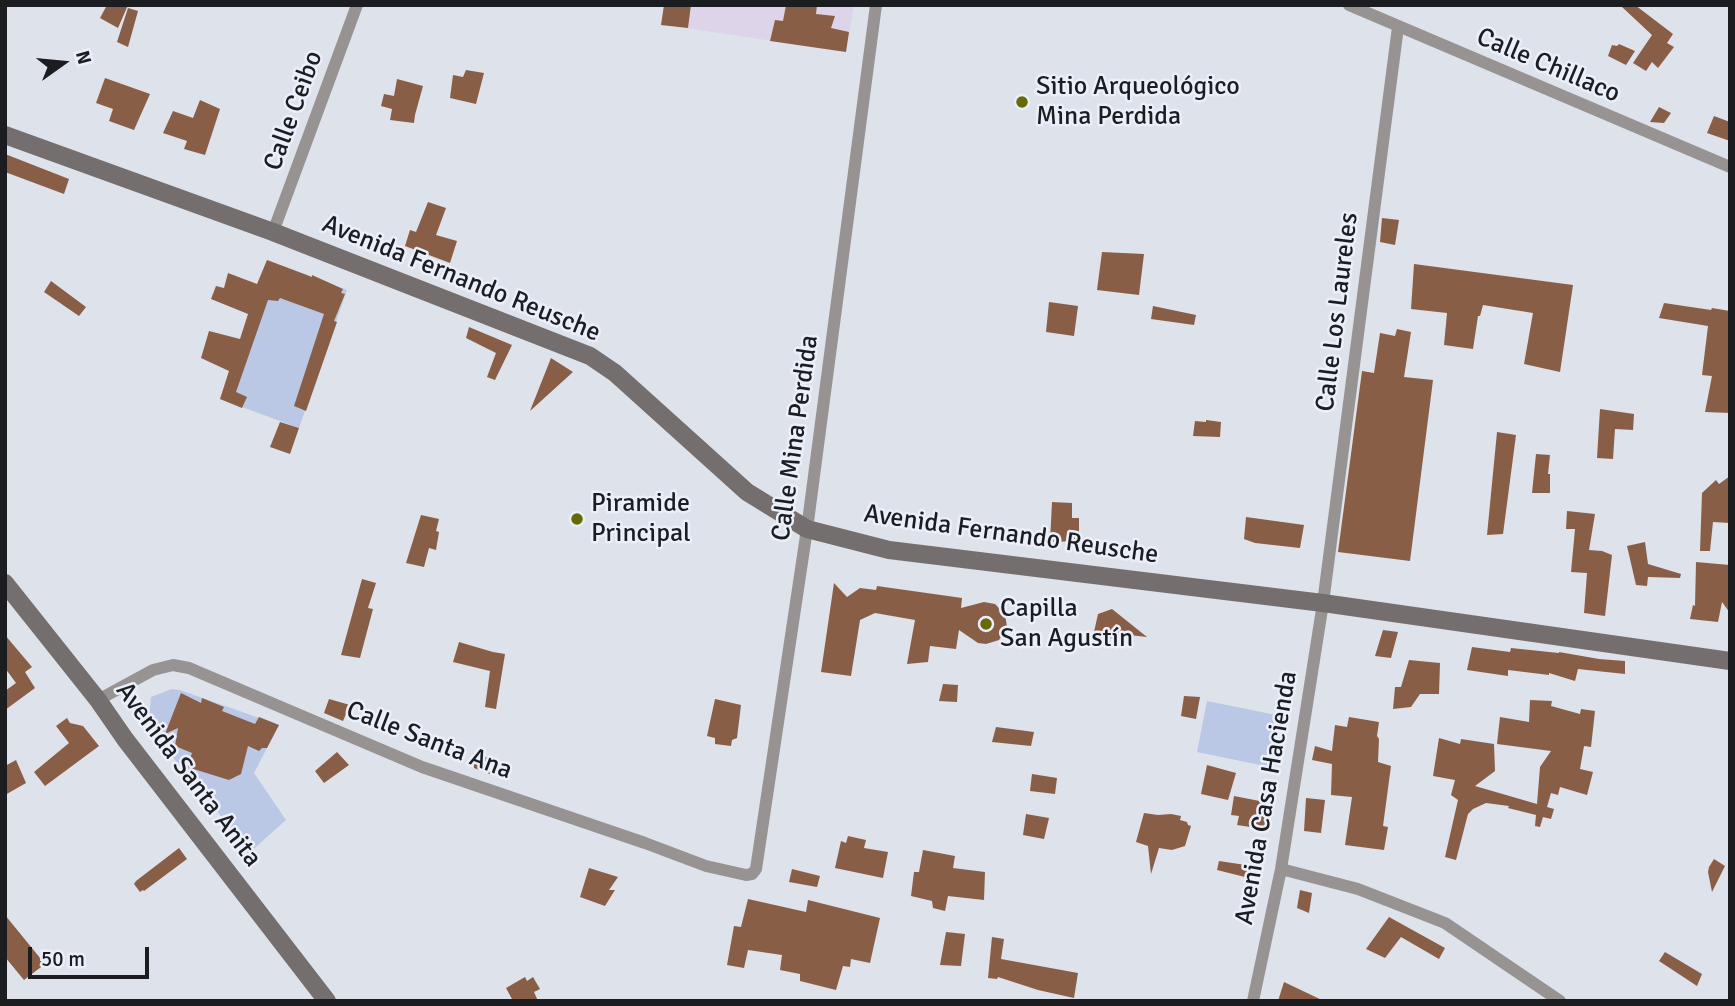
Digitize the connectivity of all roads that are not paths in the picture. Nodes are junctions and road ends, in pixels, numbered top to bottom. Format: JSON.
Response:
{"nodes":[{"id":1,"x":357,"y":5,"type":"edge"},
{"id":2,"x":876,"y":5,"type":"edge"},
{"id":3,"x":1349,"y":5,"type":"edge"},
{"id":4,"x":1398,"y":27,"type":"junction"},
{"id":5,"x":5,"y":135,"type":"edge"},
{"id":6,"x":1730,"y":167,"type":"edge"},
{"id":7,"x":273,"y":232,"type":"junction"},
{"id":8,"x":807,"y":529,"type":"junction"},
{"id":9,"x":5,"y":583,"type":"edge"},
{"id":10,"x":1323,"y":603,"type":"junction"},
{"id":11,"x":1730,"y":661,"type":"edge"},
{"id":12,"x":98,"y":699,"type":"junction"},
{"id":13,"x":1281,"y":869,"type":"junction"},
{"id":14,"x":752,"y":874,"type":"joint"},
{"id":15,"x":327,"y":1001,"type":"edge"},
{"id":16,"x":1253,"y":1001,"type":"edge"},
{"id":17,"x":1560,"y":1001,"type":"edge"}],
"edges":[{"from":1,"to":7,"type":"street","name":"Calle Ceibo"},
{"from":2,"to":8,"type":"street","name":"Calle Mina Perdida"},
{"from":3,"to":4,"type":"street","name":"Calle Chillaco"},
{"from":4,"to":6,"type":"street","name":"Calle Chillaco"},
{"from":4,"to":10,"type":"street","name":"Calle Los Laureles"},
{"from":5,"to":7,"type":"street","name":"Avenida Fernando Reusche"},
{"from":7,"to":8,"type":"street","name":"Avenida Fernando Reusche"},
{"from":8,"to":10,"type":"street","name":"Avenida Fernando Reusche"},
{"from":8,"to":14,"type":"street","name":"Calle Mina Perdida"},
{"from":9,"to":12,"type":"street","name":"Avenida Santa Anita"},
{"from":10,"to":11,"type":"street","name":"Avenida Fernando Reusche"},
{"from":10,"to":13,"type":"street","name":"Avenida Casa Hacienda"},
{"from":12,"to":14,"type":"street","name":"Calle Santa Ana"},
{"from":12,"to":15,"type":"street","name":"Avenida Santa Anita"},
{"from":13,"to":16,"type":"street","name":"Avenida Casa Hacienda"},
{"from":13,"to":17,"type":"street"}]}
